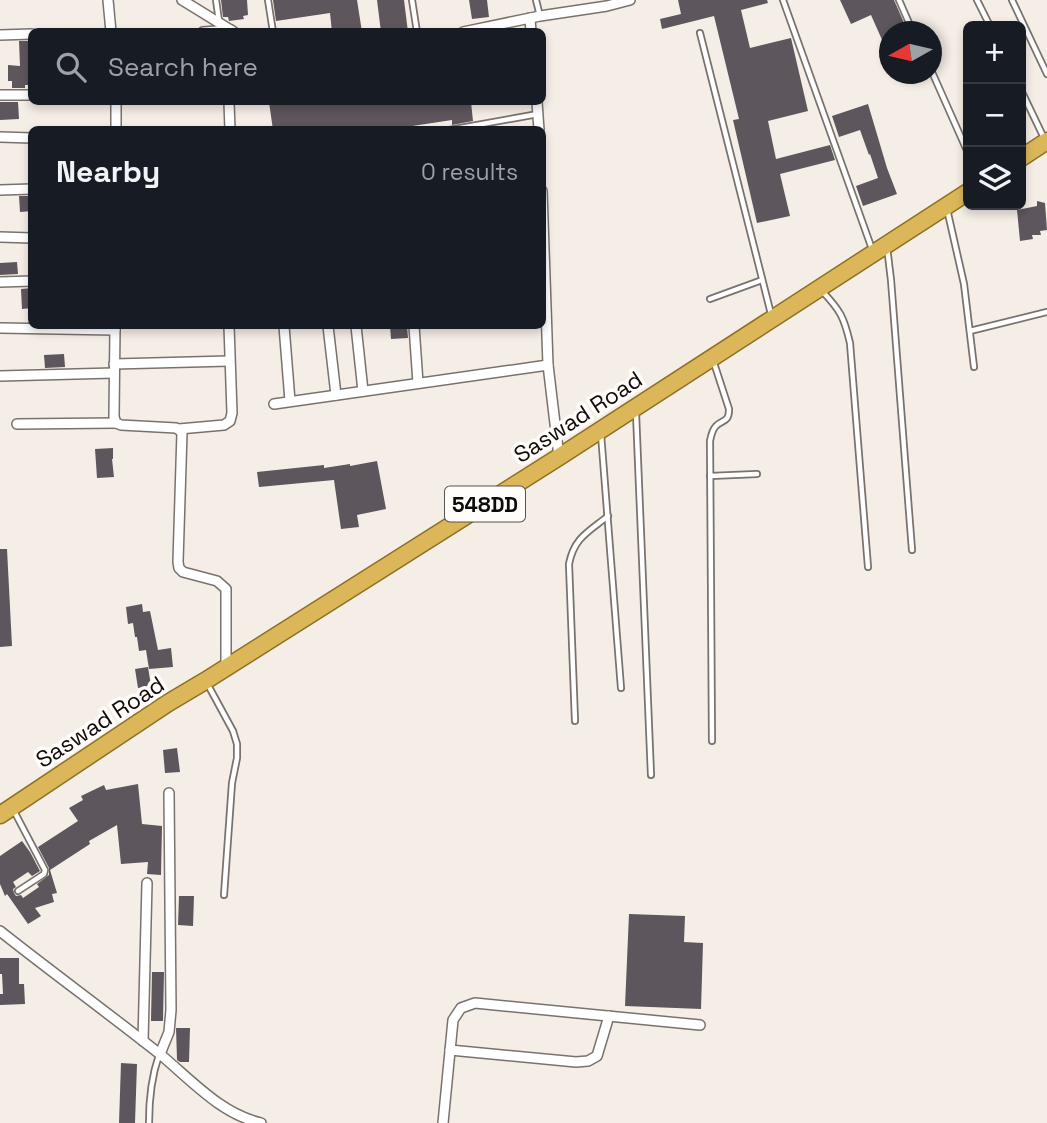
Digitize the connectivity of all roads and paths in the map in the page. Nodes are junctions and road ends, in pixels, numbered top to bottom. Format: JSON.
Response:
{"nodes":[{"id":1,"x":108,"y":0,"type":"edge"},
{"id":2,"x":182,"y":0,"type":"edge"},
{"id":3,"x":216,"y":0,"type":"edge"},
{"id":4,"x":268,"y":0,"type":"edge"},
{"id":5,"x":412,"y":0,"type":"edge"},
{"id":6,"x":536,"y":0,"type":"edge"},
{"id":7,"x":630,"y":0,"type":"edge"},
{"id":8,"x":783,"y":0,"type":"edge"},
{"id":9,"x":899,"y":0,"type":"edge"},
{"id":10,"x":977,"y":0,"type":"edge"},
{"id":11,"x":1012,"y":0,"type":"edge"},
{"id":12,"x":579,"y":5,"type":"edge"},
{"id":13,"x":535,"y":17,"type":"junction"},
{"id":14,"x":908,"y":21,"type":"edge"},
{"id":15,"x":988,"y":21,"type":"edge"},
{"id":16,"x":219,"y":22,"type":"junction"},
{"id":17,"x":111,"y":28,"type":"edge"},
{"id":18,"x":228,"y":28,"type":"edge"},
{"id":19,"x":272,"y":28,"type":"edge"},
{"id":20,"x":416,"y":28,"type":"edge"},
{"id":21,"x":482,"y":28,"type":"edge"},
{"id":22,"x":532,"y":28,"type":"edge"},
{"id":23,"x":700,"y":33,"type":"dead end"},
{"id":24,"x":28,"y":34,"type":"edge"},
{"id":25,"x":0,"y":35,"type":"edge"},
{"id":26,"x":1047,"y":74,"type":"edge"},
{"id":27,"x":937,"y":84,"type":"edge"},
{"id":28,"x":0,"y":95,"type":"edge"},
{"id":29,"x":28,"y":95,"type":"edge"},
{"id":30,"x":1026,"y":100,"type":"edge"},
{"id":31,"x":116,"y":105,"type":"edge"},
{"id":32,"x":229,"y":105,"type":"edge"},
{"id":33,"x":537,"y":105,"type":"edge"},
{"id":34,"x":538,"y":114,"type":"junction"},
{"id":35,"x":116,"y":126,"type":"edge"},
{"id":36,"x":230,"y":126,"type":"edge"},
{"id":37,"x":471,"y":126,"type":"edge"},
{"id":38,"x":539,"y":126,"type":"edge"},
{"id":39,"x":0,"y":137,"type":"edge"},
{"id":40,"x":28,"y":138,"type":"edge"},
{"id":41,"x":1046,"y":141,"type":"edge"},
{"id":42,"x":965,"y":147,"type":"edge"},
{"id":43,"x":1026,"y":155,"type":"edge"},
{"id":44,"x":28,"y":189,"type":"edge"},
{"id":45,"x":0,"y":190,"type":"edge"},
{"id":46,"x":963,"y":195,"type":"edge"},
{"id":47,"x":946,"y":206,"type":"junction"},
{"id":48,"x":0,"y":237,"type":"edge"},
{"id":49,"x":28,"y":238,"type":"edge"},
{"id":50,"x":880,"y":249,"type":"junction"},
{"id":51,"x":762,"y":280,"type":"junction"},
{"id":52,"x":28,"y":281,"type":"edge"},
{"id":53,"x":0,"y":282,"type":"edge"},
{"id":54,"x":820,"y":288,"type":"junction"},
{"id":55,"x":710,"y":299,"type":"dead end"},
{"id":56,"x":1047,"y":313,"type":"edge"},
{"id":57,"x":772,"y":319,"type":"junction"},
{"id":58,"x":0,"y":328,"type":"edge"},
{"id":59,"x":28,"y":328,"type":"edge"},
{"id":60,"x":115,"y":329,"type":"edge"},
{"id":61,"x":229,"y":329,"type":"edge"},
{"id":62,"x":284,"y":329,"type":"edge"},
{"id":63,"x":328,"y":329,"type":"edge"},
{"id":64,"x":356,"y":329,"type":"edge"},
{"id":65,"x":414,"y":329,"type":"edge"},
{"id":66,"x":546,"y":329,"type":"edge"},
{"id":67,"x":970,"y":331,"type":"junction"},
{"id":68,"x":713,"y":358,"type":"junction"},
{"id":69,"x":229,"y":361,"type":"junction"},
{"id":70,"x":548,"y":365,"type":"junction"},
{"id":71,"x":974,"y":367,"type":"dead end"},
{"id":72,"x":114,"y":369,"type":"junction"},
{"id":73,"x":0,"y":376,"type":"edge"},
{"id":74,"x":418,"y":383,"type":"junction"},
{"id":75,"x":363,"y":391,"type":"junction"},
{"id":76,"x":336,"y":395,"type":"junction"},
{"id":77,"x":290,"y":401,"type":"junction"},
{"id":78,"x":274,"y":404,"type":"dead end"},
{"id":79,"x":635,"y":408,"type":"junction"},
{"id":80,"x":116,"y":423,"type":"junction"},
{"id":81,"x":17,"y":424,"type":"dead end"},
{"id":82,"x":179,"y":429,"type":"junction"},
{"id":83,"x":601,"y":430,"type":"junction"},
{"id":84,"x":559,"y":457,"type":"junction"},
{"id":85,"x":757,"y":474,"type":"dead end"},
{"id":86,"x":710,"y":477,"type":"junction"},
{"id":87,"x":608,"y":516,"type":"junction"},
{"id":88,"x":912,"y":550,"type":"dead end"},
{"id":89,"x":868,"y":567,"type":"dead end"},
{"id":90,"x":226,"y":667,"type":"junction"},
{"id":91,"x":205,"y":681,"type":"junction"},
{"id":92,"x":621,"y":688,"type":"dead end"},
{"id":93,"x":575,"y":721,"type":"dead end"},
{"id":94,"x":712,"y":741,"type":"dead end"},
{"id":95,"x":651,"y":775,"type":"dead end"},
{"id":96,"x":169,"y":793,"type":"dead end"},
{"id":97,"x":6,"y":811,"type":"edge"},
{"id":98,"x":146,"y":883,"type":"dead end"},
{"id":99,"x":18,"y":891,"type":"dead end"},
{"id":100,"x":224,"y":895,"type":"dead end"},
{"id":101,"x":0,"y":931,"type":"edge"},
{"id":102,"x":609,"y":1016,"type":"junction"},
{"id":103,"x":700,"y":1025,"type":"dead end"},
{"id":104,"x":142,"y":1041,"type":"junction"},
{"id":105,"x":450,"y":1050,"type":"junction"},
{"id":106,"x":160,"y":1054,"type":"junction"},
{"id":107,"x":149,"y":1123,"type":"edge"},
{"id":108,"x":261,"y":1123,"type":"edge"},
{"id":109,"x":443,"y":1123,"type":"edge"}],
"edges":[{"from":1,"to":17,"type":"street"},
{"from":2,"to":16,"type":"street"},
{"from":3,"to":16,"type":"lane"},
{"from":4,"to":19,"type":"lane"},
{"from":5,"to":20,"type":"lane"},
{"from":6,"to":13,"type":"lane"},
{"from":7,"to":12,"type":"street"},
{"from":8,"to":50,"type":"lane"},
{"from":9,"to":14,"type":"lane"},
{"from":10,"to":15,"type":"lane"},
{"from":11,"to":26,"type":"lane"},
{"from":12,"to":13,"type":"street"},
{"from":13,"to":21,"type":"street"},
{"from":13,"to":22,"type":"street"},
{"from":16,"to":18,"type":"street"},
{"from":23,"to":51,"type":"lane"},
{"from":24,"to":25,"type":"street"},
{"from":27,"to":42,"type":"lane"},
{"from":28,"to":29,"type":"street"},
{"from":30,"to":41,"type":"lane"},
{"from":31,"to":35,"type":"street"},
{"from":32,"to":36,"type":"street"},
{"from":33,"to":34,"type":"street"},
{"from":34,"to":37,"type":"lane"},
{"from":34,"to":38,"type":"street"},
{"from":39,"to":40,"type":"street"},
{"from":41,"to":43,"type":"highway"},
{"from":44,"to":45,"type":"street"},
{"from":46,"to":47,"type":"highway","name":"Saswad Road","number":"548DD"},
{"from":47,"to":50,"type":"highway","name":"Saswad Road","number":"548DD"},
{"from":47,"to":67,"type":"lane"},
{"from":48,"to":49,"type":"street"},
{"from":50,"to":54,"type":"highway","name":"Saswad Road","number":"548DD"},
{"from":50,"to":88,"type":"lane"},
{"from":51,"to":55,"type":"lane"},
{"from":51,"to":57,"type":"lane"},
{"from":52,"to":53,"type":"street"},
{"from":54,"to":57,"type":"highway","name":"Saswad Road","number":"548DD"},
{"from":54,"to":89,"type":"lane"},
{"from":56,"to":67,"type":"lane"},
{"from":57,"to":68,"type":"highway","name":"Saswad Road","number":"548DD"},
{"from":58,"to":59,"type":"street"},
{"from":60,"to":72,"type":"street"},
{"from":61,"to":69,"type":"street"},
{"from":62,"to":77,"type":"street"},
{"from":63,"to":76,"type":"street"},
{"from":64,"to":75,"type":"street"},
{"from":65,"to":74,"type":"street"},
{"from":66,"to":70,"type":"street"},
{"from":67,"to":71,"type":"lane"},
{"from":68,"to":79,"type":"highway","name":"Saswad Road","number":"548DD"},
{"from":68,"to":86,"type":"lane"},
{"from":69,"to":72,"type":"street"},
{"from":69,"to":82,"type":"street"},
{"from":70,"to":74,"type":"street"},
{"from":70,"to":84,"type":"street"},
{"from":72,"to":73,"type":"street"},
{"from":72,"to":80,"type":"street"},
{"from":74,"to":75,"type":"street"},
{"from":75,"to":76,"type":"street"},
{"from":76,"to":77,"type":"street"},
{"from":77,"to":78,"type":"street"},
{"from":79,"to":83,"type":"highway","name":"Saswad Road","number":"548DD"},
{"from":79,"to":95,"type":"lane"},
{"from":80,"to":81,"type":"street"},
{"from":80,"to":82,"type":"street"},
{"from":82,"to":90,"type":"street"},
{"from":83,"to":84,"type":"highway","name":"Saswad Road","number":"548DD"},
{"from":83,"to":87,"type":"lane"},
{"from":84,"to":90,"type":"highway","name":"Saswad Road","number":"548DD"},
{"from":85,"to":86,"type":"lane"},
{"from":86,"to":94,"type":"lane"},
{"from":87,"to":92,"type":"lane"},
{"from":87,"to":93,"type":"lane"},
{"from":90,"to":91,"type":"highway","name":"Saswad Road","number":"548DD"},
{"from":91,"to":97,"type":"highway","name":"Saswad Road","number":"548DD"},
{"from":91,"to":100,"type":"lane"},
{"from":96,"to":106,"type":"street"},
{"from":97,"to":99,"type":"lane"},
{"from":98,"to":104,"type":"street"},
{"from":101,"to":104,"type":"street"},
{"from":102,"to":103,"type":"street"},
{"from":102,"to":105,"type":"street"},
{"from":102,"to":105,"type":"street"},
{"from":104,"to":106,"type":"street"},
{"from":105,"to":109,"type":"street"},
{"from":106,"to":107,"type":"lane"},
{"from":106,"to":108,"type":"street"}]}
